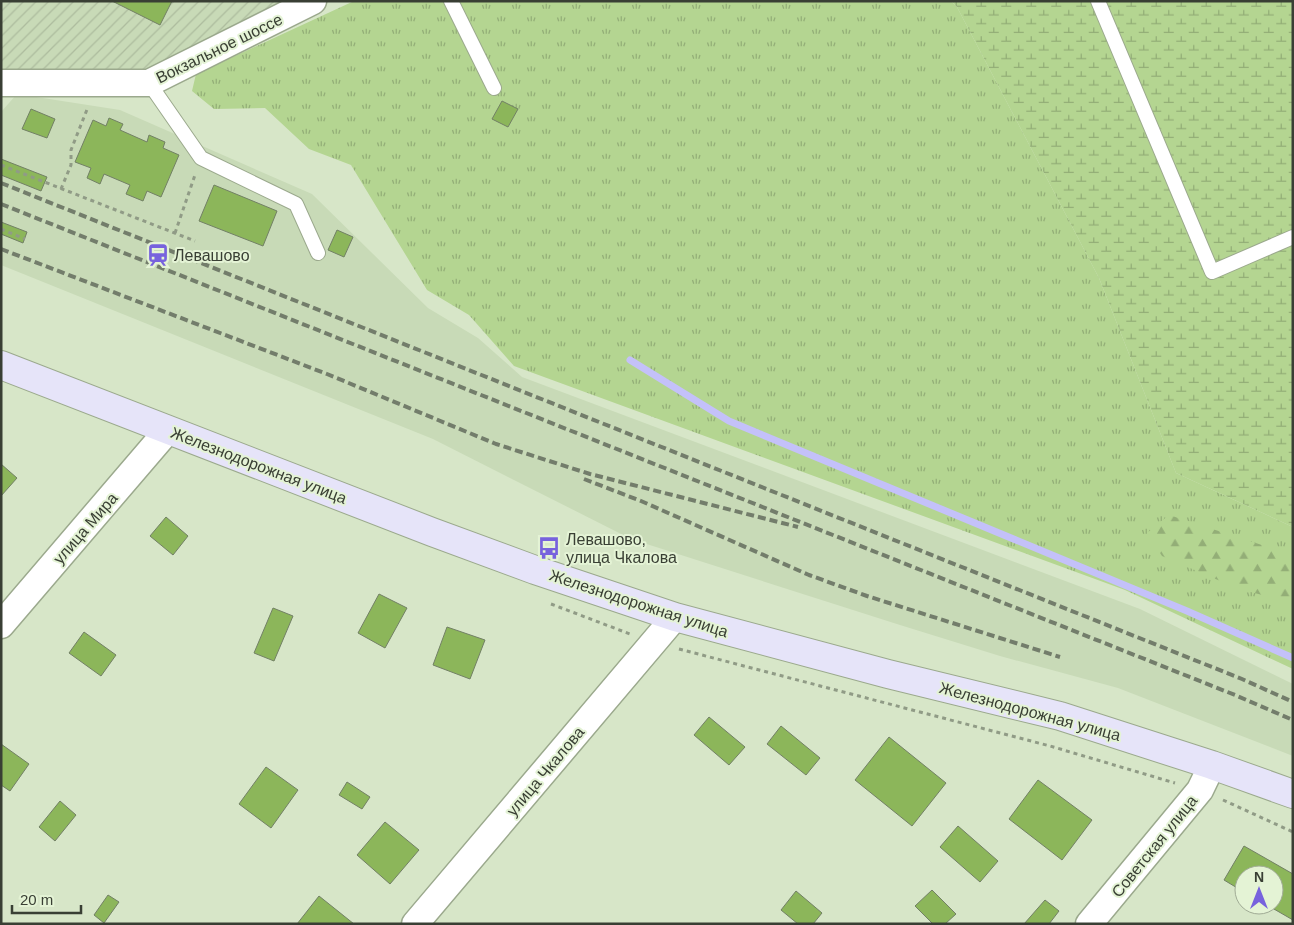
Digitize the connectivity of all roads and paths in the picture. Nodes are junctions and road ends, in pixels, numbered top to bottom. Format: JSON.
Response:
{"nodes":[{"id":1,"x":313,"y":1,"type":"edge"},
{"id":2,"x":451,"y":1,"type":"edge"},
{"id":3,"x":1098,"y":1,"type":"edge"},
{"id":4,"x":1,"y":83,"type":"edge"},
{"id":5,"x":149,"y":83,"type":"junction"},
{"id":6,"x":97,"y":84,"type":"junction"},
{"id":7,"x":494,"y":88,"type":"dead end"},
{"id":8,"x":201,"y":158,"type":"junction"},
{"id":9,"x":1,"y":166,"type":"edge"},
{"id":10,"x":61,"y":189,"type":"junction"},
{"id":11,"x":1,"y":229,"type":"edge"},
{"id":12,"x":175,"y":233,"type":"junction"},
{"id":13,"x":1293,"y":237,"type":"edge"},
{"id":14,"x":25,"y":238,"type":"dead end"},
{"id":15,"x":195,"y":241,"type":"dead end"},
{"id":16,"x":318,"y":253,"type":"dead end"},
{"id":17,"x":1,"y":365,"type":"edge"},
{"id":18,"x":168,"y":430,"type":"junction"},
{"id":19,"x":675,"y":617,"type":"junction"},
{"id":20,"x":1,"y":625,"type":"edge"},
{"id":21,"x":1212,"y":765,"type":"junction"},
{"id":22,"x":1293,"y":794,"type":"edge"},
{"id":23,"x":415,"y":924,"type":"edge"},
{"id":24,"x":1089,"y":924,"type":"edge"}],
"edges":[{"from":1,"to":5,"type":"street","name":"Вокзальное шоссе"},
{"from":2,"to":7,"type":"lane"},
{"from":3,"to":13,"type":"lane"},
{"from":4,"to":6,"type":"street","name":"Вокзальное шоссе"},
{"from":5,"to":6,"type":"street","name":"Вокзальное шоссе"},
{"from":5,"to":8,"type":"lane"},
{"from":6,"to":10,"type":"path"},
{"from":8,"to":12,"type":"path"},
{"from":8,"to":16,"type":"lane"},
{"from":9,"to":10,"type":"path"},
{"from":10,"to":12,"type":"path"},
{"from":11,"to":14,"type":"path"},
{"from":12,"to":15,"type":"path"},
{"from":17,"to":18,"type":"street","name":"Железнодорожная улица"},
{"from":18,"to":19,"type":"street","name":"Железнодорожная улица"},
{"from":18,"to":20,"type":"street","name":"улица Мира"},
{"from":19,"to":21,"type":"street","name":"Железнодорожная улица"},
{"from":19,"to":23,"type":"street","name":"улица Чкалова"},
{"from":21,"to":22,"type":"street","name":"Железнодорожная улица"},
{"from":21,"to":24,"type":"street","name":"Советская улица"}]}
